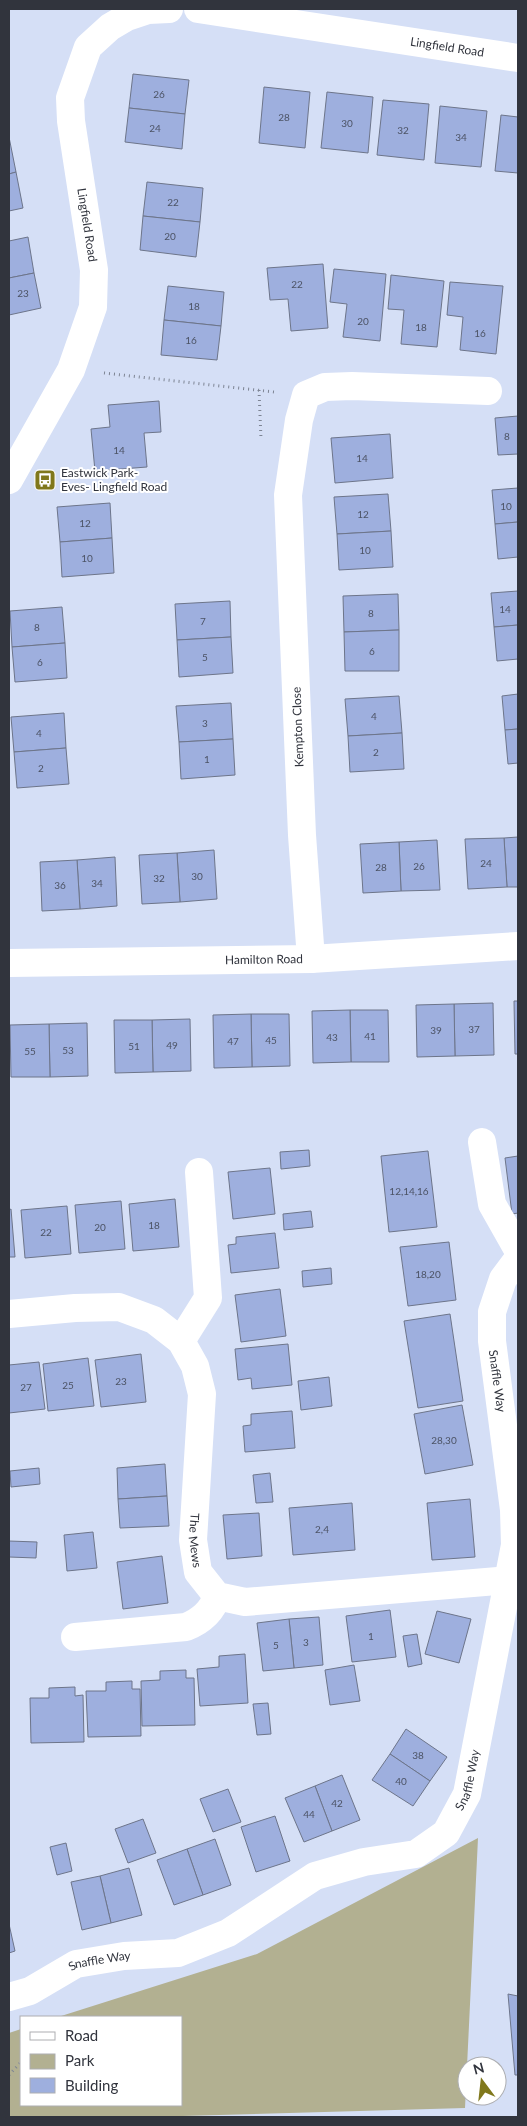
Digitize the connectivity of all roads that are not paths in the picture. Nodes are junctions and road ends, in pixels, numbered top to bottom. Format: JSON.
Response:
{"nodes":[{"id":1,"x":169,"y":9,"type":"edge"},
{"id":2,"x":198,"y":9,"type":"edge"},
{"id":3,"x":518,"y":58,"type":"edge"},
{"id":4,"x":488,"y":391,"type":"dead end"},
{"id":5,"x":9,"y":480,"type":"edge"},
{"id":6,"x":518,"y":946,"type":"edge"},
{"id":7,"x":311,"y":959,"type":"junction"},
{"id":8,"x":9,"y":963,"type":"edge"},
{"id":9,"x":482,"y":1142,"type":"dead end"},
{"id":10,"x":199,"y":1172,"type":"dead end"},
{"id":11,"x":518,"y":1250,"type":"edge"},
{"id":12,"x":518,"y":1259,"type":"edge"},
{"id":13,"x":9,"y":1314,"type":"edge"},
{"id":14,"x":181,"y":1341,"type":"junction"},
{"id":15,"x":510,"y":1580,"type":"junction"},
{"id":16,"x":217,"y":1596,"type":"junction"},
{"id":17,"x":75,"y":1637,"type":"dead end"},
{"id":18,"x":9,"y":1997,"type":"edge"}],
"edges":[{"from":1,"to":5,"type":"street","name":"Lingfield Road"},
{"from":2,"to":3,"type":"street","name":"Lingfield Road"},
{"from":4,"to":7,"type":"street","name":"Kempton Close"},
{"from":6,"to":7,"type":"street","name":"Hamilton Road"},
{"from":7,"to":8,"type":"street","name":"Hamilton Road"},
{"from":9,"to":11,"type":"street"},
{"from":10,"to":14,"type":"street"},
{"from":12,"to":15,"type":"street","name":"Snaffle Way"},
{"from":13,"to":14,"type":"street","name":"The Mews"},
{"from":14,"to":16,"type":"street","name":"The Mews"},
{"from":15,"to":16,"type":"street"},
{"from":15,"to":18,"type":"street","name":"Snaffle Way"},
{"from":16,"to":17,"type":"street"}]}
